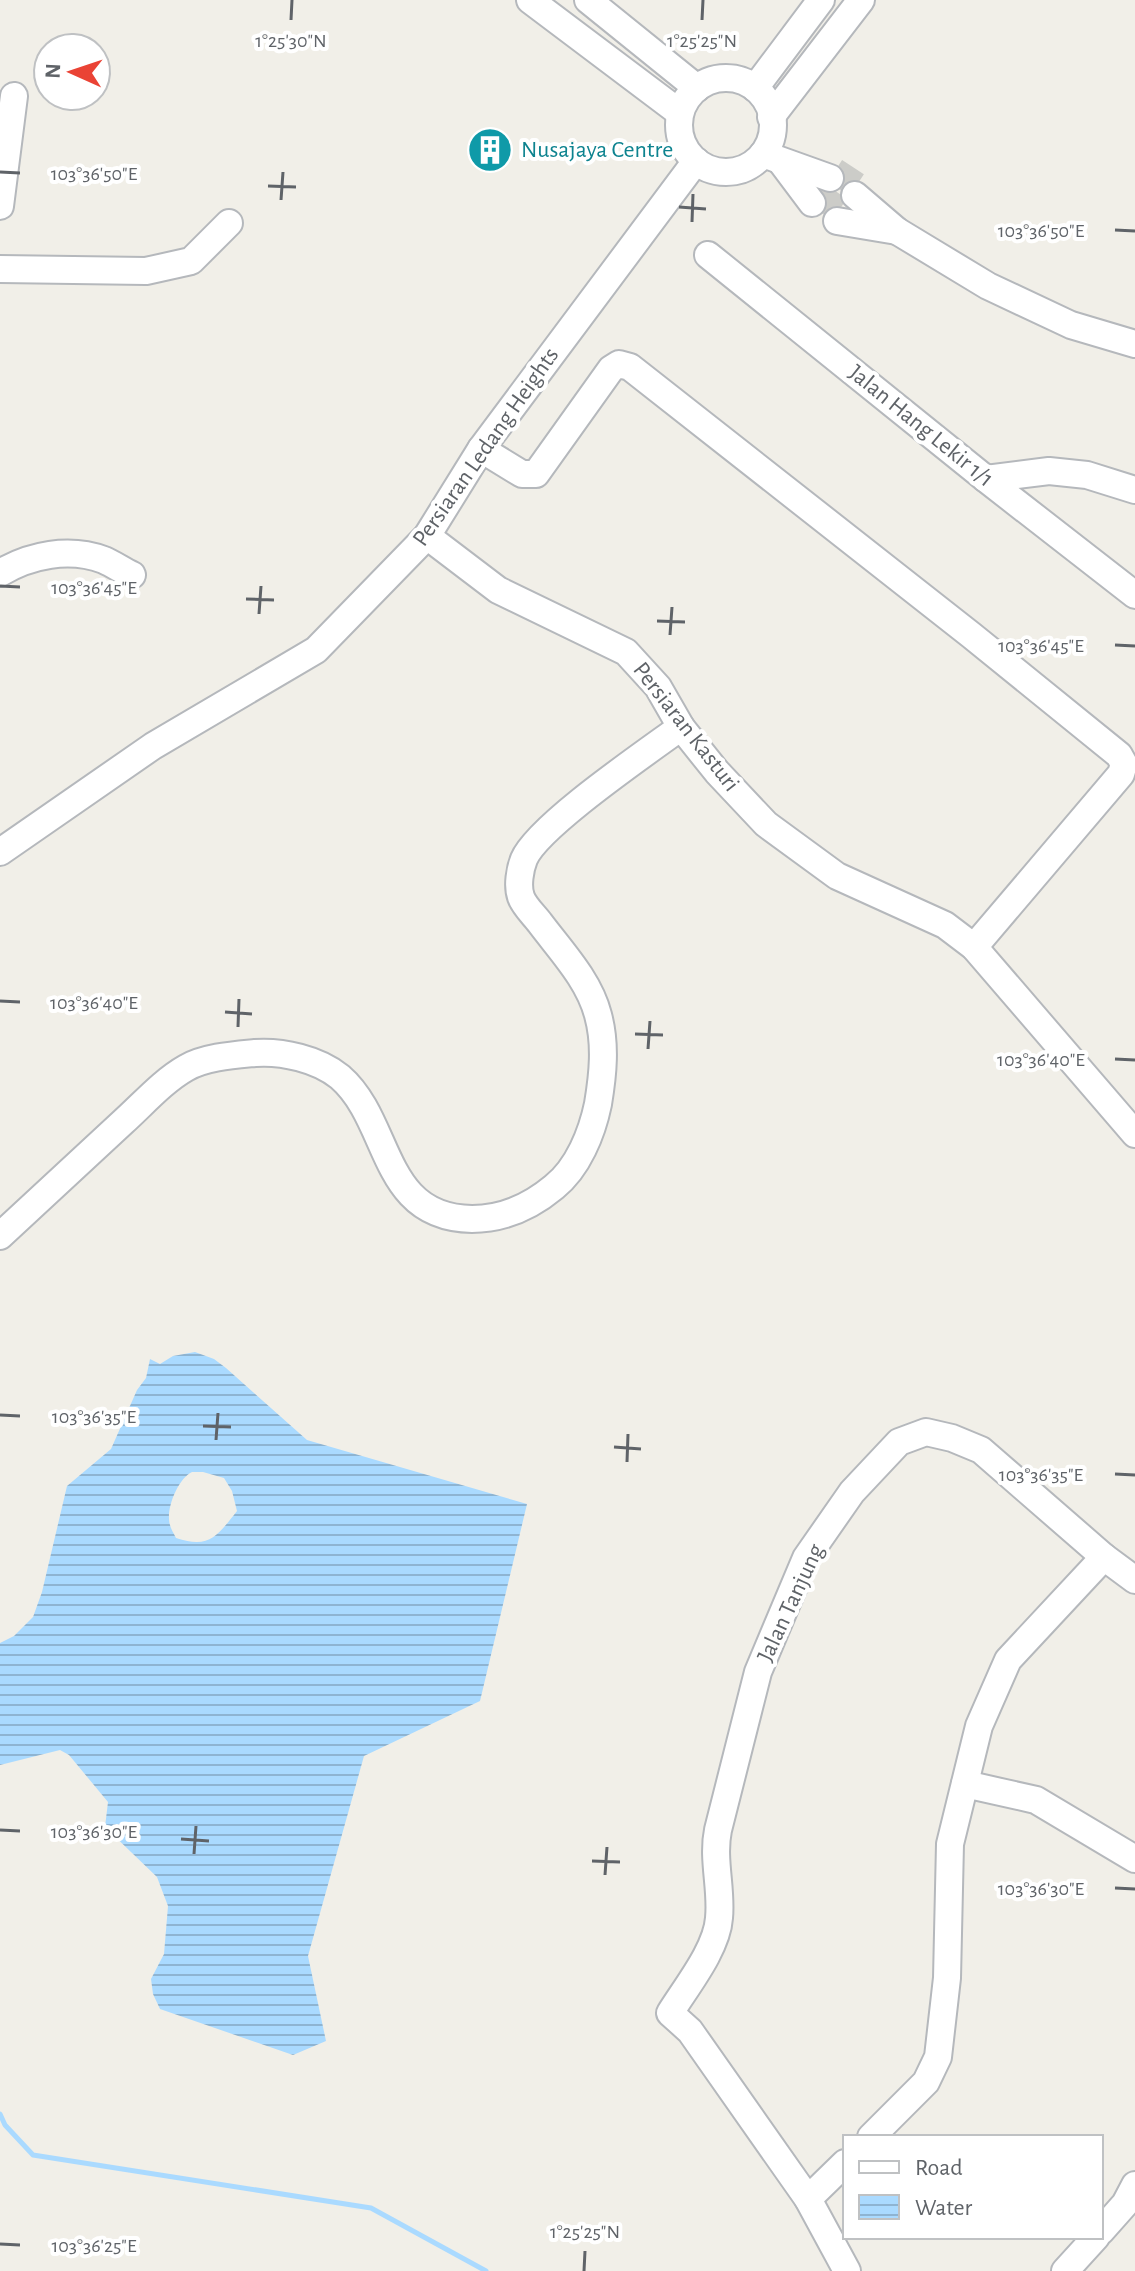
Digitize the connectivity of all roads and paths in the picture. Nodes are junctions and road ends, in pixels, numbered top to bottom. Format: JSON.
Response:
{"nodes":[{"id":1,"x":530,"y":0,"type":"edge"},
{"id":2,"x":588,"y":0,"type":"edge"},
{"id":3,"x":821,"y":0,"type":"edge"},
{"id":4,"x":861,"y":0,"type":"edge"},
{"id":5,"x":697,"y":88,"type":"junction"},
{"id":6,"x":755,"y":88,"type":"junction"},
{"id":7,"x":14,"y":96,"type":"dead end"},
{"id":8,"x":680,"y":113,"type":"junction"},
{"id":9,"x":771,"y":117,"type":"junction"},
{"id":10,"x":772,"y":158,"type":"junction"},
{"id":11,"x":696,"y":161,"type":"junction"},
{"id":12,"x":0,"y":206,"type":"edge"},
{"id":13,"x":229,"y":223,"type":"dead end"},
{"id":14,"x":897,"y":231,"type":"junction"},
{"id":15,"x":708,"y":255,"type":"dead end"},
{"id":16,"x":0,"y":269,"type":"edge"},
{"id":17,"x":1135,"y":344,"type":"edge"},
{"id":18,"x":481,"y":449,"type":"junction"},
{"id":19,"x":986,"y":479,"type":"junction"},
{"id":20,"x":1135,"y":490,"type":"edge"},
{"id":21,"x":427,"y":536,"type":"junction"},
{"id":22,"x":0,"y":573,"type":"edge"},
{"id":23,"x":132,"y":575,"type":"dead end"},
{"id":24,"x":1135,"y":595,"type":"edge"},
{"id":25,"x":681,"y":727,"type":"junction"},
{"id":26,"x":0,"y":852,"type":"edge"},
{"id":27,"x":974,"y":947,"type":"junction"},
{"id":28,"x":1135,"y":1134,"type":"edge"},
{"id":29,"x":0,"y":1236,"type":"edge"},
{"id":30,"x":1104,"y":1557,"type":"junction"},
{"id":31,"x":1135,"y":1580,"type":"edge"},
{"id":32,"x":965,"y":1784,"type":"junction"},
{"id":33,"x":1135,"y":1859,"type":"edge"},
{"id":34,"x":873,"y":2135,"type":"edge"},
{"id":35,"x":843,"y":2165,"type":"edge"},
{"id":36,"x":1135,"y":2185,"type":"edge"},
{"id":37,"x":808,"y":2199,"type":"junction"},
{"id":38,"x":1103,"y":2229,"type":"edge"},
{"id":39,"x":1094,"y":2239,"type":"edge"},
{"id":40,"x":847,"y":2271,"type":"edge"},
{"id":41,"x":1065,"y":2271,"type":"edge"}],
"edges":[{"from":1,"to":8,"type":"street"},
{"from":2,"to":5,"type":"street"},
{"from":3,"to":6,"type":"street"},
{"from":4,"to":9,"type":"street"},
{"from":5,"to":6,"type":"street"},
{"from":5,"to":8,"type":"street"},
{"from":6,"to":9,"type":"street"},
{"from":7,"to":12,"type":"street"},
{"from":8,"to":11,"type":"street"},
{"from":9,"to":10,"type":"street"},
{"from":10,"to":10,"type":"street"},
{"from":10,"to":11,"type":"street"},
{"from":11,"to":18,"type":"street","name":"Persiaran Ledang Heights"},
{"from":13,"to":16,"type":"street"},
{"from":14,"to":14,"type":"street"},
{"from":14,"to":17,"type":"street"},
{"from":15,"to":19,"type":"street","name":"Jalan Hang Lekir 1/1"},
{"from":18,"to":21,"type":"street","name":"Persiaran Ledang Heights"},
{"from":18,"to":27,"type":"street"},
{"from":19,"to":20,"type":"street"},
{"from":19,"to":24,"type":"street","name":"Jalan Hang Lekir 1/1"},
{"from":21,"to":25,"type":"street","name":"Persiaran Kasturi"},
{"from":21,"to":26,"type":"street","name":"Persiaran Ledang Heights"},
{"from":22,"to":23,"type":"street"},
{"from":25,"to":27,"type":"street","name":"Persiaran Kasturi"},
{"from":25,"to":29,"type":"street"},
{"from":27,"to":28,"type":"street","name":"Persiaran Kasturi"},
{"from":30,"to":31,"type":"street","name":"Jalan Tanjung"},
{"from":30,"to":32,"type":"street"},
{"from":30,"to":37,"type":"street","name":"Jalan Tanjung"},
{"from":32,"to":33,"type":"street"},
{"from":32,"to":34,"type":"street"},
{"from":35,"to":37,"type":"street"},
{"from":36,"to":38,"type":"street"},
{"from":37,"to":40,"type":"street"},
{"from":39,"to":41,"type":"street"}]}
